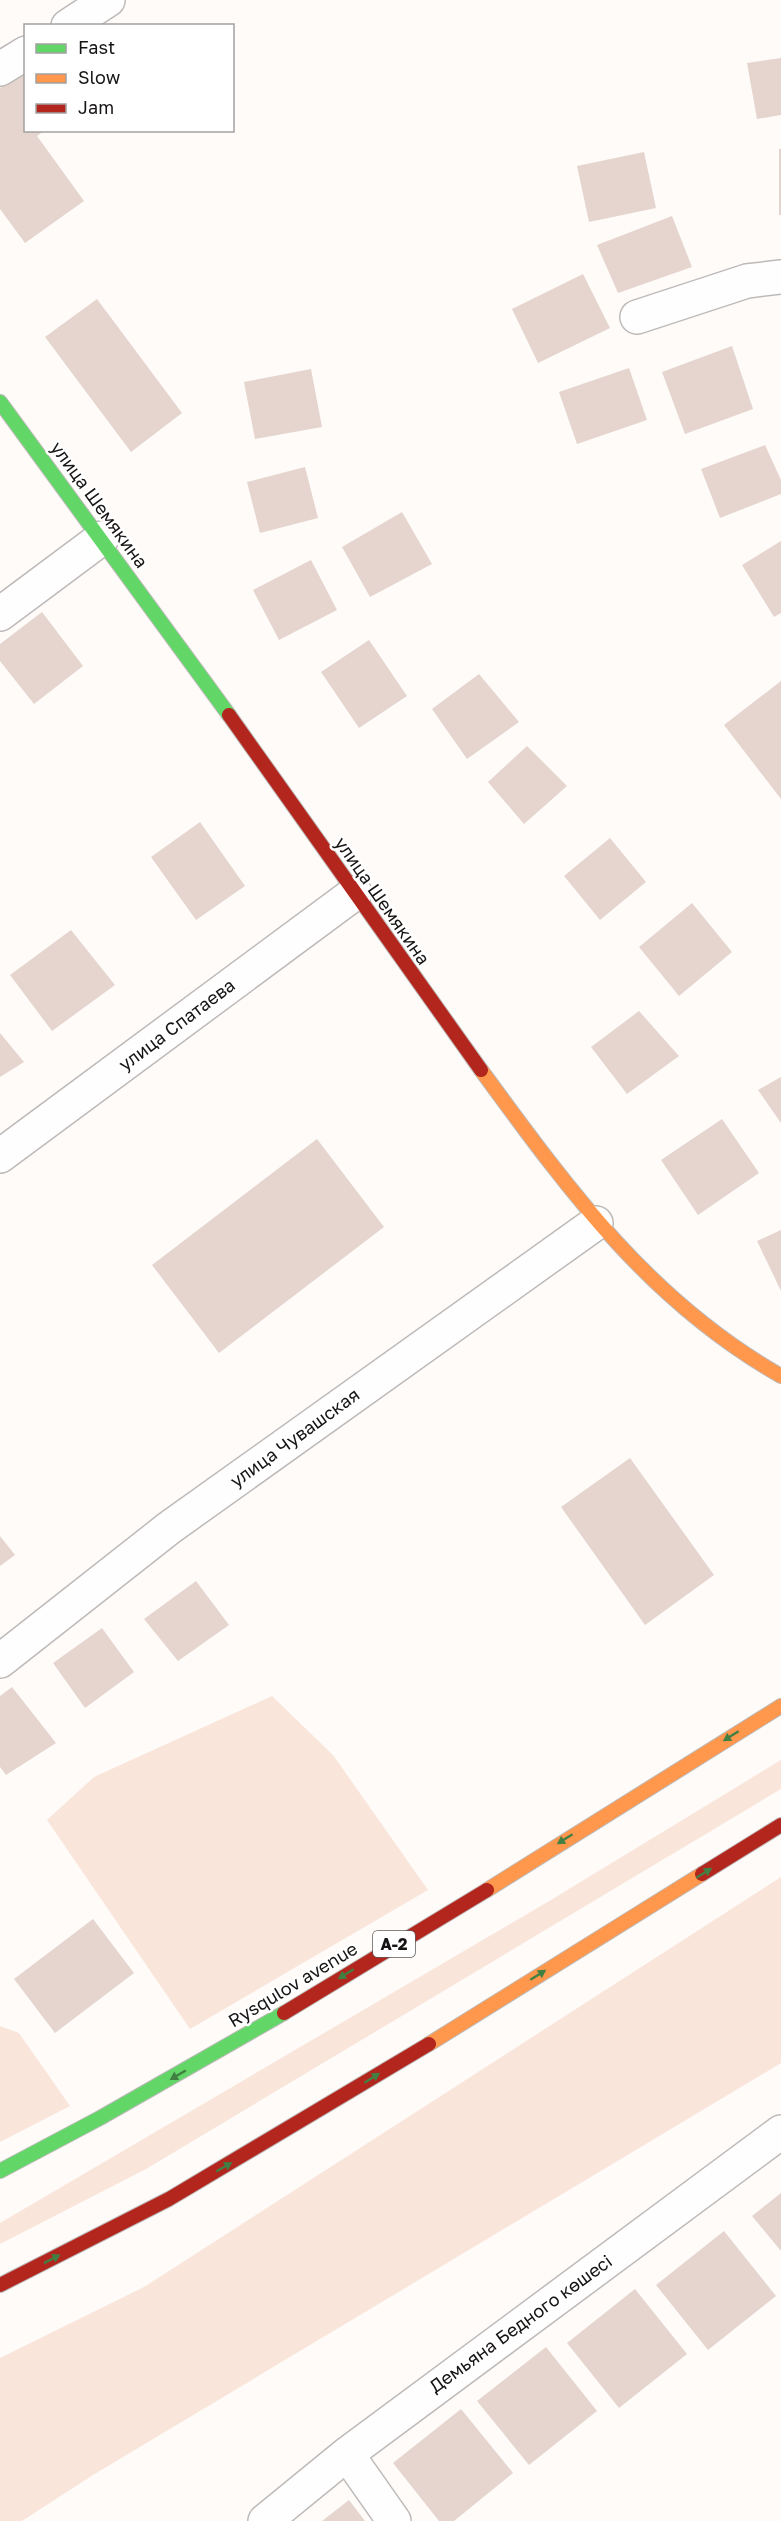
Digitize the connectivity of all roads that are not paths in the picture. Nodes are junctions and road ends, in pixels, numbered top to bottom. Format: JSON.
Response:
{"nodes":[{"id":1,"x":108,"y":0,"type":"edge"},
{"id":2,"x":71,"y":24,"type":"edge"},
{"id":3,"x":24,"y":54,"type":"edge"},
{"id":4,"x":0,"y":69,"type":"edge"},
{"id":5,"x":781,"y":277,"type":"edge"},
{"id":6,"x":637,"y":317,"type":"dead end"},
{"id":7,"x":0,"y":402,"type":"edge"},
{"id":8,"x":102,"y":538,"type":"junction"},
{"id":9,"x":0,"y":614,"type":"edge"},
{"id":10,"x":355,"y":893,"type":"junction"},
{"id":11,"x":0,"y":1156,"type":"edge"},
{"id":12,"x":596,"y":1223,"type":"junction"},
{"id":13,"x":781,"y":1376,"type":"edge"},
{"id":14,"x":0,"y":1661,"type":"edge"},
{"id":15,"x":781,"y":1706,"type":"edge"},
{"id":16,"x":781,"y":1825,"type":"edge"},
{"id":17,"x":781,"y":2132,"type":"edge"},
{"id":18,"x":0,"y":2171,"type":"edge"},
{"id":19,"x":0,"y":2286,"type":"edge"},
{"id":20,"x":347,"y":2454,"type":"junction"},
{"id":21,"x":265,"y":2521,"type":"edge"},
{"id":22,"x":394,"y":2521,"type":"edge"}],
"edges":[{"from":1,"to":2,"type":"street"},
{"from":3,"to":4,"type":"street"},
{"from":5,"to":6,"type":"street"},
{"from":7,"to":8,"type":"main road","name":"улица Шемякина"},
{"from":8,"to":9,"type":"street"},
{"from":8,"to":10,"type":"main road","name":"улица Шемякина"},
{"from":10,"to":11,"type":"street","name":"улица Спатаева"},
{"from":10,"to":12,"type":"main road","name":"улица Шемякина"},
{"from":12,"to":13,"type":"main road","name":"улица Шемякина"},
{"from":12,"to":14,"type":"street","name":"улица Чувашская"},
{"from":15,"to":18,"type":"main road","name":"Rysqulov avenue","number":"A-2","one_way":true},
{"from":19,"to":16,"type":"main road","one_way":true},
{"from":17,"to":20,"type":"street","name":"Демьяна Бедного көшесі"},
{"from":20,"to":21,"type":"street","name":"Демьяна Бедного көшесі"},
{"from":20,"to":22,"type":"street"}]}
